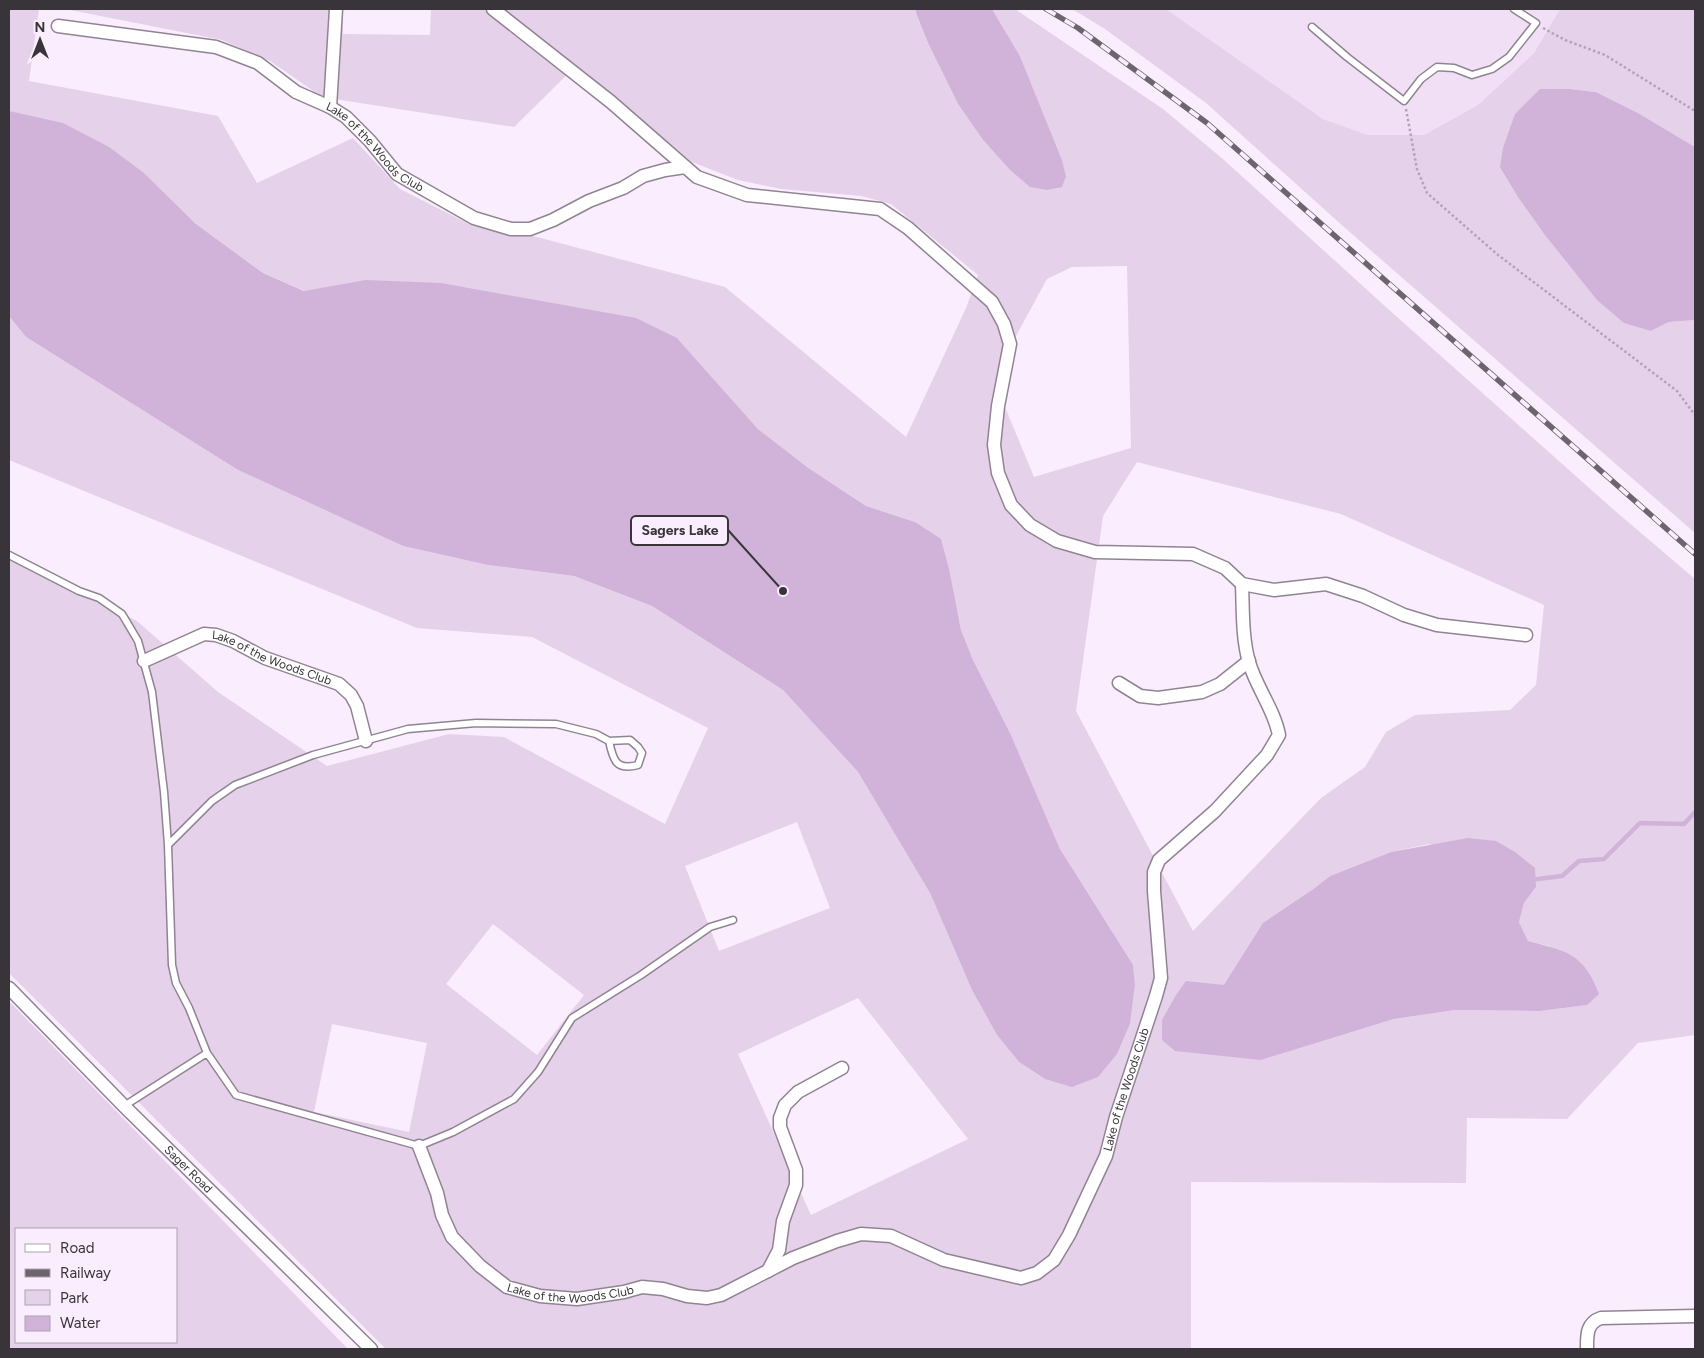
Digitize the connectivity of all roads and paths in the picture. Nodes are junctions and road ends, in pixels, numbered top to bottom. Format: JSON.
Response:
{"nodes":[{"id":1,"x":336,"y":9,"type":"edge"},
{"id":2,"x":493,"y":9,"type":"edge"},
{"id":3,"x":1514,"y":9,"type":"edge"},
{"id":4,"x":1536,"y":23,"type":"junction"},
{"id":5,"x":58,"y":26,"type":"dead end"},
{"id":6,"x":1312,"y":27,"type":"dead end"},
{"id":7,"x":1404,"y":102,"type":"junction"},
{"id":8,"x":330,"y":107,"type":"junction"},
{"id":9,"x":1695,"y":111,"type":"edge"},
{"id":10,"x":685,"y":167,"type":"junction"},
{"id":11,"x":1695,"y":415,"type":"edge"},
{"id":12,"x":9,"y":555,"type":"edge"},
{"id":13,"x":1242,"y":584,"type":"junction"},
{"id":14,"x":1526,"y":635,"type":"dead end"},
{"id":15,"x":144,"y":660,"type":"junction"},
{"id":16,"x":1249,"y":661,"type":"junction"},
{"id":17,"x":1119,"y":683,"type":"dead end"},
{"id":18,"x":366,"y":740,"type":"junction"},
{"id":19,"x":609,"y":741,"type":"junction"},
{"id":20,"x":168,"y":845,"type":"junction"},
{"id":21,"x":733,"y":920,"type":"dead end"},
{"id":22,"x":9,"y":988,"type":"edge"},
{"id":23,"x":207,"y":1053,"type":"junction"},
{"id":24,"x":842,"y":1068,"type":"dead end"},
{"id":25,"x":124,"y":1106,"type":"junction"},
{"id":26,"x":419,"y":1146,"type":"junction"},
{"id":27,"x":768,"y":1271,"type":"junction"},
{"id":28,"x":1695,"y":1316,"type":"edge"},
{"id":29,"x":371,"y":1349,"type":"edge"},
{"id":30,"x":1587,"y":1349,"type":"edge"}],
"edges":[{"from":1,"to":8,"type":"street"},
{"from":2,"to":10,"type":"street"},
{"from":3,"to":4,"type":"lane"},
{"from":4,"to":7,"type":"lane"},
{"from":4,"to":9,"type":"path"},
{"from":5,"to":8,"type":"street","name":"Lake of the Woods Club"},
{"from":6,"to":7,"type":"lane"},
{"from":7,"to":11,"type":"path"},
{"from":8,"to":10,"type":"street","name":"Lake of the Woods Club"},
{"from":10,"to":13,"type":"street"},
{"from":12,"to":15,"type":"lane"},
{"from":13,"to":14,"type":"street"},
{"from":13,"to":16,"type":"street","name":"Lake of the Woods Club"},
{"from":15,"to":18,"type":"street","name":"Lake of the Woods Club"},
{"from":15,"to":20,"type":"lane"},
{"from":16,"to":17,"type":"street"},
{"from":16,"to":27,"type":"street","name":"Lake of the Woods Club"},
{"from":18,"to":19,"type":"lane"},
{"from":18,"to":20,"type":"lane"},
{"from":19,"to":19,"type":"lane"},
{"from":20,"to":23,"type":"lane"},
{"from":21,"to":26,"type":"lane"},
{"from":22,"to":25,"type":"street","name":"Sager Road"},
{"from":23,"to":25,"type":"lane"},
{"from":23,"to":26,"type":"lane"},
{"from":24,"to":27,"type":"street"},
{"from":25,"to":29,"type":"street","name":"Sager Road"},
{"from":26,"to":27,"type":"street","name":"Lake of the Woods Club"},
{"from":28,"to":30,"type":"street"}]}
